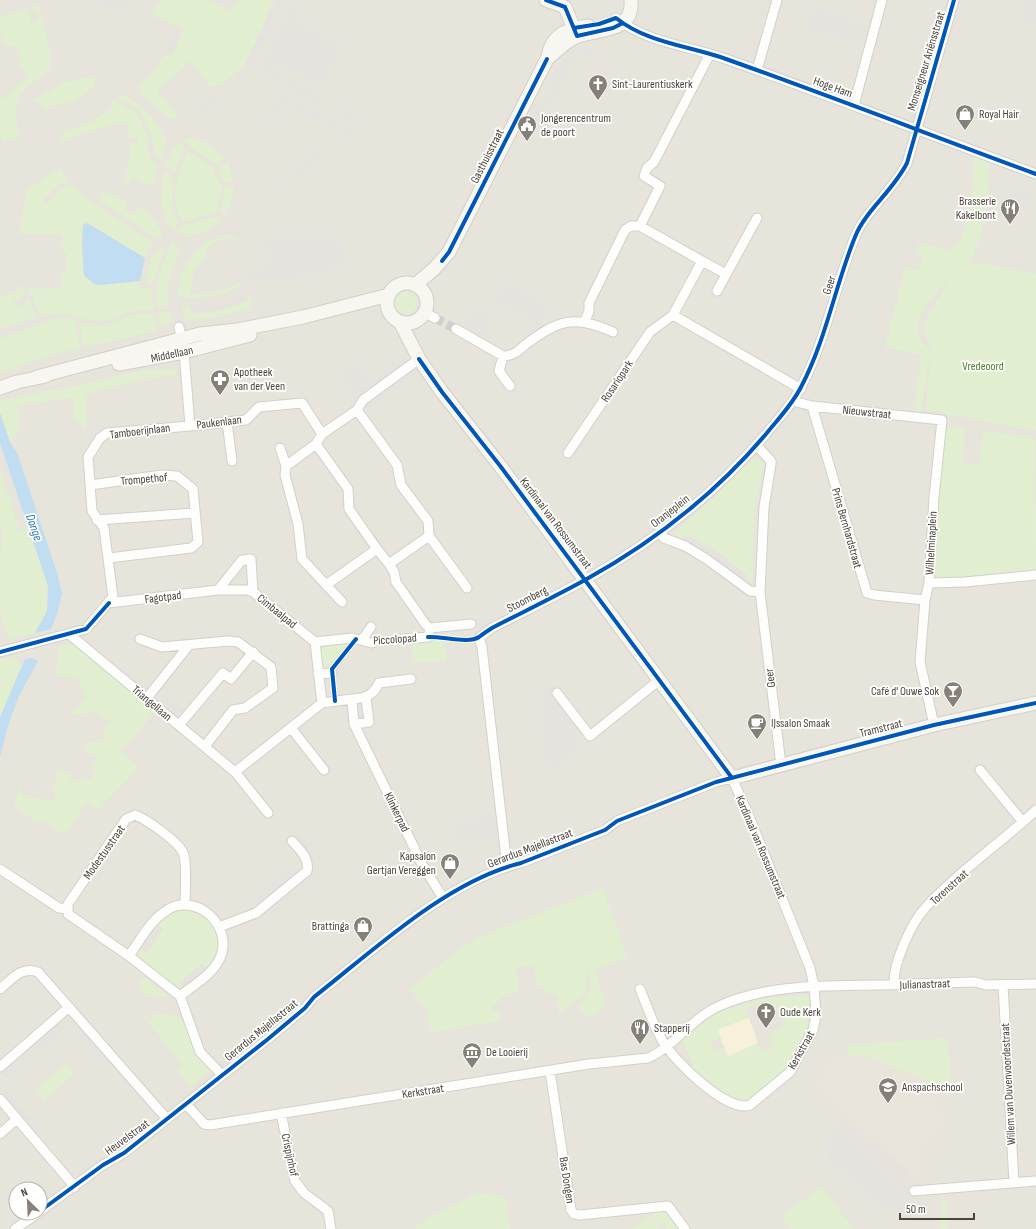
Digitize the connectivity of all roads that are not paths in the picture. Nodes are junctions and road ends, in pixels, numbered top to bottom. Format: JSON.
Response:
{"nodes":[{"id":1,"x":546,"y":0,"type":"edge"},
{"id":2,"x":630,"y":0,"type":"edge"},
{"id":3,"x":777,"y":0,"type":"edge"},
{"id":4,"x":882,"y":0,"type":"edge"},
{"id":5,"x":954,"y":0,"type":"edge"},
{"id":6,"x":619,"y":21,"type":"junction"},
{"id":7,"x":576,"y":32,"type":"junction"},
{"id":8,"x":710,"y":54,"type":"junction"},
{"id":9,"x":757,"y":70,"type":"junction"},
{"id":10,"x":854,"y":105,"type":"junction"},
{"id":11,"x":917,"y":129,"type":"junction"},
{"id":12,"x":1036,"y":174,"type":"edge"},
{"id":13,"x":757,"y":218,"type":"dead end"},
{"id":14,"x":640,"y":226,"type":"junction"},
{"id":15,"x":702,"y":261,"type":"junction"},
{"id":16,"x":726,"y":274,"type":"junction"},
{"id":17,"x":420,"y":290,"type":"junction"},
{"id":18,"x":717,"y":291,"type":"dead end"},
{"id":19,"x":389,"y":295,"type":"junction"},
{"id":20,"x":352,"y":305,"type":"junction"},
{"id":21,"x":388,"y":309,"type":"junction"},
{"id":22,"x":672,"y":315,"type":"junction"},
{"id":23,"x":303,"y":317,"type":"junction"},
{"id":24,"x":585,"y":321,"type":"junction"},
{"id":25,"x":400,"y":322,"type":"junction"},
{"id":26,"x":414,"y":322,"type":"junction"},
{"id":27,"x":456,"y":330,"type":"tunnel mouth"},
{"id":28,"x":613,"y":332,"type":"dead end"},
{"id":29,"x":180,"y":333,"type":"junction"},
{"id":30,"x":412,"y":342,"type":"junction"},
{"id":31,"x":184,"y":352,"type":"junction"},
{"id":32,"x":503,"y":356,"type":"junction"},
{"id":33,"x":419,"y":359,"type":"junction"},
{"id":34,"x":37,"y":377,"type":"junction"},
{"id":35,"x":510,"y":386,"type":"dead end"},
{"id":36,"x":0,"y":388,"type":"edge"},
{"id":37,"x":801,"y":389,"type":"junction"},
{"id":38,"x":793,"y":401,"type":"junction"},
{"id":39,"x":812,"y":406,"type":"junction"},
{"id":40,"x":357,"y":410,"type":"junction"},
{"id":41,"x":942,"y":420,"type":"joint"},
{"id":42,"x":228,"y":422,"type":"junction"},
{"id":43,"x":190,"y":426,"type":"junction"},
{"id":44,"x":322,"y":434,"type":"junction"},
{"id":45,"x":316,"y":444,"type":"junction"},
{"id":46,"x":756,"y":445,"type":"junction"},
{"id":47,"x":280,"y":448,"type":"dead end"},
{"id":48,"x":568,"y":453,"type":"dead end"},
{"id":49,"x":232,"y":461,"type":"dead end"},
{"id":50,"x":286,"y":466,"type":"junction"},
{"id":51,"x":90,"y":485,"type":"junction"},
{"id":52,"x":195,"y":513,"type":"junction"},
{"id":53,"x":98,"y":520,"type":"junction"},
{"id":54,"x":660,"y":532,"type":"junction"},
{"id":55,"x":429,"y":536,"type":"junction"},
{"id":56,"x":377,"y":549,"type":"junction"},
{"id":57,"x":109,"y":558,"type":"junction"},
{"id":58,"x":389,"y":564,"type":"junction"},
{"id":59,"x":1036,"y":575,"type":"edge"},
{"id":60,"x":585,"y":580,"type":"junction"},
{"id":61,"x":929,"y":583,"type":"junction"},
{"id":62,"x":326,"y":585,"type":"junction"},
{"id":63,"x":467,"y":588,"type":"dead end"},
{"id":64,"x":218,"y":590,"type":"junction"},
{"id":65,"x":253,"y":592,"type":"junction"},
{"id":66,"x":760,"y":592,"type":"junction"},
{"id":67,"x":925,"y":600,"type":"junction"},
{"id":68,"x":342,"y":602,"type":"dead end"},
{"id":69,"x":109,"y":603,"type":"junction"},
{"id":70,"x":471,"y":624,"type":"dead end"},
{"id":71,"x":426,"y":625,"type":"dead end"},
{"id":72,"x":371,"y":626,"type":"dead end"},
{"id":73,"x":69,"y":634,"type":"junction"},
{"id":74,"x":140,"y":639,"type":"dead end"},
{"id":75,"x":403,"y":639,"type":"dead end"},
{"id":76,"x":362,"y":640,"type":"junction"},
{"id":77,"x":315,"y":642,"type":"junction"},
{"id":78,"x":372,"y":643,"type":"dead end"},
{"id":79,"x":189,"y":645,"type":"junction"},
{"id":80,"x":0,"y":652,"type":"edge"},
{"id":81,"x":253,"y":652,"type":"junction"},
{"id":82,"x":332,"y":672,"type":"dead end"},
{"id":83,"x":318,"y":674,"type":"junction"},
{"id":84,"x":411,"y":679,"type":"dead end"},
{"id":85,"x":658,"y":681,"type":"junction"},
{"id":86,"x":557,"y":694,"type":"dead end"},
{"id":87,"x":147,"y":698,"type":"junction"},
{"id":88,"x":366,"y":698,"type":"junction"},
{"id":89,"x":352,"y":699,"type":"junction"},
{"id":90,"x":322,"y":703,"type":"junction"},
{"id":91,"x":1036,"y":704,"type":"edge"},
{"id":92,"x":354,"y":724,"type":"junction"},
{"id":93,"x":179,"y":725,"type":"junction"},
{"id":94,"x":934,"y":725,"type":"junction"},
{"id":95,"x":291,"y":728,"type":"junction"},
{"id":96,"x":205,"y":746,"type":"junction"},
{"id":97,"x":781,"y":765,"type":"junction"},
{"id":98,"x":324,"y":770,"type":"dead end"},
{"id":99,"x":980,"y":770,"type":"dead end"},
{"id":100,"x":235,"y":772,"type":"junction"},
{"id":101,"x":732,"y":778,"type":"junction"},
{"id":102,"x":1036,"y":810,"type":"edge"},
{"id":103,"x":268,"y":812,"type":"dead end"},
{"id":104,"x":1023,"y":822,"type":"junction"},
{"id":105,"x":292,"y":841,"type":"dead end"},
{"id":106,"x":507,"y":867,"type":"junction"},
{"id":107,"x":0,"y":869,"type":"edge"},
{"id":108,"x":443,"y":898,"type":"junction"},
{"id":109,"x":185,"y":905,"type":"junction"},
{"id":110,"x":68,"y":909,"type":"junction"},
{"id":111,"x":219,"y":927,"type":"junction"},
{"id":112,"x":129,"y":956,"type":"junction"},
{"id":113,"x":1036,"y":984,"type":"edge"},
{"id":114,"x":894,"y":985,"type":"junction"},
{"id":115,"x":1003,"y":985,"type":"junction"},
{"id":116,"x":814,"y":986,"type":"junction"},
{"id":117,"x":0,"y":989,"type":"edge"},
{"id":118,"x":640,"y":989,"type":"dead end"},
{"id":119,"x":180,"y":996,"type":"junction"},
{"id":120,"x":69,"y":1007,"type":"junction"},
{"id":121,"x":666,"y":1046,"type":"junction"},
{"id":122,"x":0,"y":1067,"type":"edge"},
{"id":123,"x":550,"y":1071,"type":"junction"},
{"id":124,"x":222,"y":1075,"type":"junction"},
{"id":125,"x":0,"y":1099,"type":"edge"},
{"id":126,"x":186,"y":1104,"type":"junction"},
{"id":127,"x":281,"y":1113,"type":"junction"},
{"id":128,"x":17,"y":1119,"type":"junction"},
{"id":129,"x":167,"y":1119,"type":"junction"},
{"id":130,"x":0,"y":1134,"type":"edge"},
{"id":131,"x":1036,"y":1181,"type":"edge"},
{"id":132,"x":1014,"y":1183,"type":"junction"},
{"id":133,"x":75,"y":1187,"type":"junction"},
{"id":134,"x":914,"y":1191,"type":"dead end"},
{"id":135,"x":48,"y":1206,"type":"edge"},
{"id":136,"x":26,"y":1221,"type":"edge"},
{"id":137,"x":15,"y":1229,"type":"edge"},
{"id":138,"x":331,"y":1229,"type":"edge"},
{"id":139,"x":685,"y":1229,"type":"edge"}],
"edges":[{"from":1,"to":7,"type":"main road"},
{"from":2,"to":6,"type":"main road"},
{"from":3,"to":9,"type":"street"},
{"from":4,"to":10,"type":"street","name":"Hoge Ham"},
{"from":5,"to":11,"type":"street","name":"Monseigneur Ariënsstraat"},
{"from":6,"to":7,"type":"main road"},
{"from":6,"to":8,"type":"street","name":"Hoge Ham"},
{"from":7,"to":17,"type":"main road","name":"Gasthuisstraat"},
{"from":8,"to":9,"type":"street","name":"Hoge Ham"},
{"from":8,"to":14,"type":"street"},
{"from":9,"to":10,"type":"street","name":"Hoge Ham"},
{"from":10,"to":11,"type":"street","name":"Hoge Ham"},
{"from":11,"to":12,"type":"street","name":"Hoge Ham"},
{"from":11,"to":37,"type":"street","name":"Geer"},
{"from":13,"to":16,"type":"street"},
{"from":14,"to":15,"type":"street"},
{"from":14,"to":24,"type":"street"},
{"from":15,"to":16,"type":"street"},
{"from":15,"to":22,"type":"street","name":"Rosariopark"},
{"from":16,"to":18,"type":"street"},
{"from":17,"to":19,"type":"main road"},
{"from":17,"to":26,"type":"main road"},
{"from":19,"to":20,"type":"main road","name":"Middellaan"},
{"from":19,"to":21,"type":"main road"},
{"from":20,"to":21,"type":"main road","name":"Middellaan"},
{"from":20,"to":23,"type":"main road","name":"Middellaan"},
{"from":21,"to":25,"type":"main road"},
{"from":22,"to":37,"type":"street"},
{"from":22,"to":48,"type":"street","name":"Rosariopark"},
{"from":23,"to":29,"type":"main road","name":"Middellaan"},
{"from":23,"to":31,"type":"main road","name":"Middellaan"},
{"from":24,"to":28,"type":"street"},
{"from":24,"to":32,"type":"street"},
{"from":25,"to":26,"type":"main road"},
{"from":25,"to":30,"type":"main road","name":"Kardinaal van Rossumstraat"},
{"from":26,"to":30,"type":"main road","name":"Kardinaal van Rossumstraat"},
{"from":27,"to":32,"type":"street"},
{"from":29,"to":31,"type":"street"},
{"from":29,"to":34,"type":"main road","name":"Middellaan"},
{"from":30,"to":33,"type":"main road","name":"Kardinaal van Rossumstraat"},
{"from":31,"to":34,"type":"main road","name":"Middellaan"},
{"from":31,"to":43,"type":"street"},
{"from":32,"to":35,"type":"street"},
{"from":33,"to":40,"type":"street"},
{"from":33,"to":60,"type":"main road","name":"Kardinaal van Rossumstraat"},
{"from":34,"to":36,"type":"main road","name":"Middellaan"},
{"from":37,"to":38,"type":"street","name":"Geer"},
{"from":38,"to":39,"type":"street","name":"Nieuwstraat"},
{"from":38,"to":46,"type":"street","name":"Geer"},
{"from":39,"to":41,"type":"street","name":"Nieuwstraat"},
{"from":39,"to":67,"type":"street","name":"Prins Bernhardstraat"},
{"from":40,"to":44,"type":"street"},
{"from":40,"to":55,"type":"street"},
{"from":41,"to":61,"type":"street","name":"Wilhelminaplein"},
{"from":42,"to":43,"type":"street","name":"Paukenlaan"},
{"from":42,"to":44,"type":"street","name":"Paukenlaan"},
{"from":42,"to":49,"type":"street"},
{"from":43,"to":51,"type":"street","name":"Tamboerijnlaan"},
{"from":44,"to":45,"type":"street"},
{"from":45,"to":50,"type":"street"},
{"from":45,"to":56,"type":"street"},
{"from":46,"to":54,"type":"street","name":"Oranjeplein"},
{"from":46,"to":66,"type":"street"},
{"from":47,"to":50,"type":"street"},
{"from":50,"to":62,"type":"street"},
{"from":51,"to":52,"type":"street","name":"Trompethof"},
{"from":51,"to":53,"type":"street","name":"Tamboerijnlaan"},
{"from":52,"to":53,"type":"street"},
{"from":52,"to":57,"type":"street","name":"Trompethof"},
{"from":53,"to":57,"type":"street","name":"Tamboerijnlaan"},
{"from":54,"to":60,"type":"street","name":"Oranjeplein"},
{"from":54,"to":66,"type":"street","name":"Oranjeplein"},
{"from":55,"to":58,"type":"street"},
{"from":55,"to":63,"type":"street"},
{"from":56,"to":58,"type":"street"},
{"from":56,"to":62,"type":"street"},
{"from":57,"to":69,"type":"street","name":"Tamboerijnlaan"},
{"from":58,"to":71,"type":"street"},
{"from":59,"to":61,"type":"street","name":"Wilhelminaplein"},
{"from":60,"to":85,"type":"main road","name":"Kardinaal van Rossumstraat"},
{"from":60,"to":106,"type":"street","name":"Stoomberg"},
{"from":61,"to":67,"type":"street"},
{"from":62,"to":68,"type":"street"},
{"from":64,"to":65,"type":"street","name":"Fagotpad"},
{"from":64,"to":65,"type":"street","name":"Cimbaalpad"},
{"from":64,"to":69,"type":"street","name":"Fagotpad"},
{"from":65,"to":77,"type":"street","name":"Cimbaalpad"},
{"from":66,"to":97,"type":"street","name":"Geer"},
{"from":67,"to":94,"type":"street"},
{"from":69,"to":73,"type":"street"},
{"from":70,"to":75,"type":"street","name":"Piccolopad"},
{"from":72,"to":76,"type":"street","name":"Piccolopad"},
{"from":73,"to":80,"type":"street"},
{"from":73,"to":87,"type":"street","name":"Triangellaan"},
{"from":74,"to":79,"type":"street"},
{"from":76,"to":77,"type":"street","name":"Piccolopad"},
{"from":76,"to":78,"type":"street","name":"Piccolopad"},
{"from":77,"to":83,"type":"street"},
{"from":79,"to":81,"type":"street"},
{"from":79,"to":87,"type":"street"},
{"from":81,"to":93,"type":"street"},
{"from":81,"to":96,"type":"street"},
{"from":82,"to":83,"type":"street"},
{"from":83,"to":90,"type":"street"},
{"from":84,"to":88,"type":"street"},
{"from":85,"to":86,"type":"street"},
{"from":85,"to":101,"type":"main road","name":"Kardinaal van Rossumstraat"},
{"from":87,"to":93,"type":"street","name":"Triangellaan"},
{"from":88,"to":89,"type":"street"},
{"from":88,"to":92,"type":"street"},
{"from":89,"to":90,"type":"street"},
{"from":89,"to":92,"type":"street","name":"Klinkerpad"},
{"from":90,"to":95,"type":"street"},
{"from":91,"to":94,"type":"main road","name":"Tramstraat"},
{"from":92,"to":108,"type":"street","name":"Klinkerpad"},
{"from":93,"to":96,"type":"street","name":"Triangellaan"},
{"from":94,"to":97,"type":"main road","name":"Tramstraat"},
{"from":95,"to":98,"type":"street"},
{"from":95,"to":100,"type":"street"},
{"from":96,"to":100,"type":"street","name":"Triangellaan"},
{"from":97,"to":101,"type":"main road","name":"Tramstraat"},
{"from":99,"to":104,"type":"street"},
{"from":100,"to":103,"type":"street","name":"Triangellaan"},
{"from":101,"to":106,"type":"street","name":"Gerardus Majellastraat"},
{"from":101,"to":116,"type":"street","name":"Kardinaal van Rossumstraat"},
{"from":102,"to":104,"type":"street","name":"Torenstraat"},
{"from":104,"to":114,"type":"street","name":"Torenstraat"},
{"from":105,"to":111,"type":"street"},
{"from":106,"to":108,"type":"street","name":"Gerardus Majellastraat"},
{"from":107,"to":110,"type":"street"},
{"from":108,"to":124,"type":"street","name":"Gerardus Majellastraat"},
{"from":109,"to":110,"type":"street","name":"Modestusstraat"},
{"from":109,"to":111,"type":"street"},
{"from":109,"to":112,"type":"street"},
{"from":110,"to":112,"type":"street"},
{"from":111,"to":119,"type":"street"},
{"from":112,"to":119,"type":"street"},
{"from":113,"to":115,"type":"street","name":"Julianastraat"},
{"from":114,"to":115,"type":"street","name":"Julianastraat"},
{"from":114,"to":116,"type":"street","name":"Julianastraat"},
{"from":115,"to":132,"type":"street","name":"Willem van Duvenvoordestraat"},
{"from":116,"to":121,"type":"street","name":"Kerkstraat"},
{"from":116,"to":121,"type":"street","name":"Kerkstraat"},
{"from":117,"to":120,"type":"street","name":"Heuvelstraat"},
{"from":118,"to":121,"type":"street","name":"Kerkstraat"},
{"from":119,"to":124,"type":"street"},
{"from":120,"to":122,"type":"street"},
{"from":120,"to":129,"type":"street","name":"Heuvelstraat"},
{"from":121,"to":123,"type":"street","name":"Kerkstraat"},
{"from":123,"to":127,"type":"street","name":"Kerkstraat"},
{"from":123,"to":139,"type":"street","name":"Bas Dongen"},
{"from":124,"to":126,"type":"street","name":"Heuvelstraat"},
{"from":125,"to":128,"type":"street"},
{"from":126,"to":127,"type":"street","name":"Kerkstraat"},
{"from":126,"to":129,"type":"street","name":"Heuvelstraat"},
{"from":127,"to":138,"type":"street","name":"Crispijnhof"},
{"from":128,"to":130,"type":"street"},
{"from":128,"to":133,"type":"street"},
{"from":129,"to":133,"type":"street","name":"Heuvelstraat"},
{"from":131,"to":132,"type":"street"},
{"from":132,"to":134,"type":"street"},
{"from":133,"to":135,"type":"street","name":"Heuvelstraat"},
{"from":136,"to":137,"type":"street","name":"Heuvelstraat"}]}
